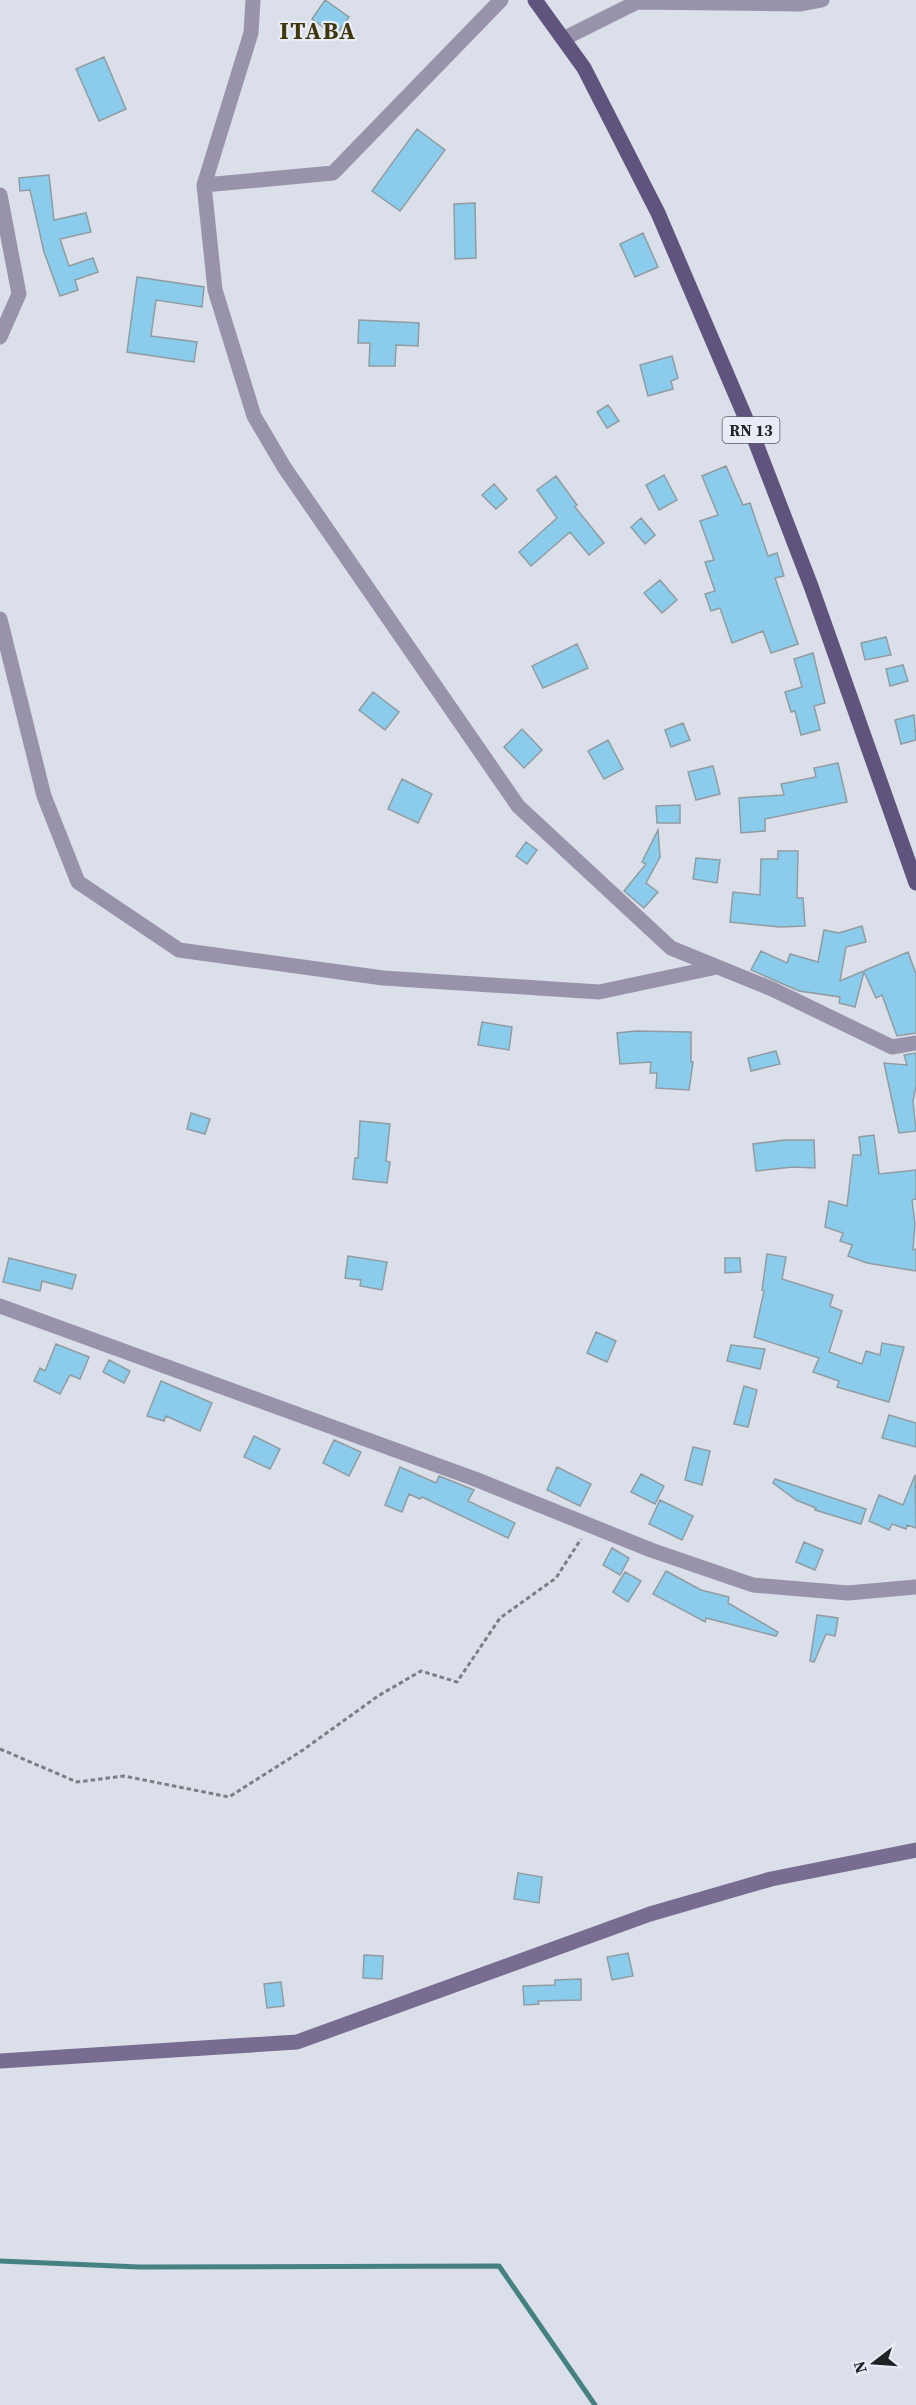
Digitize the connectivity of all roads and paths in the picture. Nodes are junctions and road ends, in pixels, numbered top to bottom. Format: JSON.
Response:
{"nodes":[{"id":1,"x":253,"y":0,"type":"edge"},
{"id":2,"x":501,"y":0,"type":"edge"},
{"id":3,"x":535,"y":0,"type":"edge"},
{"id":4,"x":822,"y":0,"type":"edge"},
{"id":5,"x":563,"y":39,"type":"junction"},
{"id":6,"x":204,"y":185,"type":"junction"},
{"id":7,"x":0,"y":195,"type":"edge"},
{"id":8,"x":0,"y":337,"type":"edge"},
{"id":9,"x":0,"y":619,"type":"edge"},
{"id":10,"x":916,"y":883,"type":"edge"},
{"id":11,"x":717,"y":967,"type":"junction"},
{"id":12,"x":916,"y":1043,"type":"edge"},
{"id":13,"x":0,"y":1306,"type":"edge"},
{"id":14,"x":591,"y":1524,"type":"junction"},
{"id":15,"x":916,"y":1587,"type":"edge"},
{"id":16,"x":0,"y":1749,"type":"edge"},
{"id":17,"x":916,"y":1850,"type":"edge"},
{"id":18,"x":0,"y":2061,"type":"edge"}],
"edges":[{"from":1,"to":6,"type":"street"},
{"from":2,"to":6,"type":"street"},
{"from":3,"to":5,"type":"main road","number":"RN 13"},
{"from":4,"to":5,"type":"street"},
{"from":5,"to":10,"type":"main road","number":"RN 13"},
{"from":6,"to":11,"type":"street"},
{"from":7,"to":8,"type":"street"},
{"from":9,"to":11,"type":"street"},
{"from":11,"to":12,"type":"street"},
{"from":13,"to":14,"type":"street"},
{"from":14,"to":15,"type":"street"},
{"from":14,"to":16,"type":"path"},
{"from":17,"to":18,"type":"street"}]}
